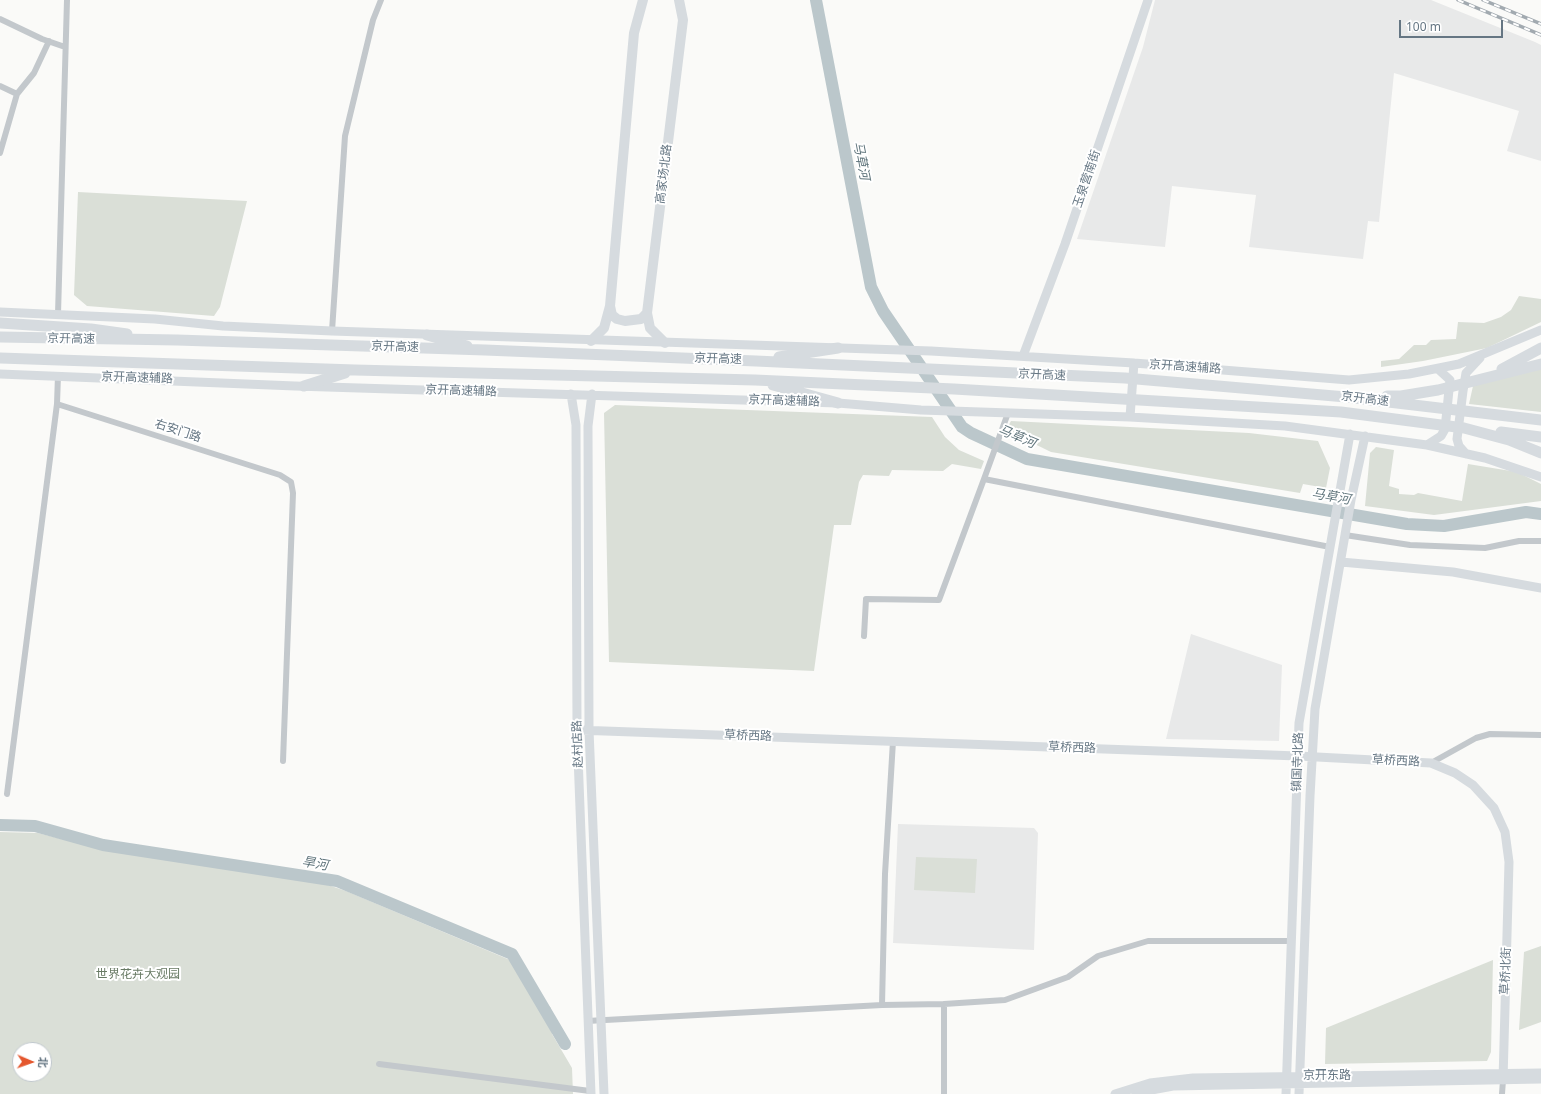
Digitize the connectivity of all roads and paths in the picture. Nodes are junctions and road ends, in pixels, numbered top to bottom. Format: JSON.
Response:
{"nodes":[{"id":1,"x":67,"y":0,"type":"edge"},
{"id":2,"x":381,"y":0,"type":"edge"},
{"id":3,"x":643,"y":0,"type":"edge"},
{"id":4,"x":679,"y":0,"type":"edge"},
{"id":5,"x":1148,"y":0,"type":"edge"},
{"id":6,"x":0,"y":19,"type":"edge"},
{"id":7,"x":49,"y":41,"type":"junction"},
{"id":8,"x":65,"y":47,"type":"junction"},
{"id":9,"x":0,"y":86,"type":"edge"},
{"id":10,"x":17,"y":94,"type":"junction"},
{"id":11,"x":0,"y":153,"type":"edge"},
{"id":12,"x":610,"y":306,"type":"junction"},
{"id":13,"x":0,"y":312,"type":"edge"},
{"id":14,"x":647,"y":313,"type":"junction"},
{"id":15,"x":58,"y":314,"type":"junction"},
{"id":16,"x":0,"y":323,"type":"edge"},
{"id":17,"x":1541,"y":330,"type":"edge"},
{"id":18,"x":332,"y":331,"type":"junction"},
{"id":19,"x":427,"y":335,"type":"junction"},
{"id":20,"x":0,"y":337,"type":"edge"},
{"id":21,"x":178,"y":340,"type":"junction"},
{"id":22,"x":591,"y":340,"type":"junction"},
{"id":23,"x":665,"y":343,"type":"junction"},
{"id":24,"x":838,"y":348,"type":"junction"},
{"id":25,"x":1541,"y":348,"type":"edge"},
{"id":26,"x":485,"y":350,"type":"junction"},
{"id":27,"x":1485,"y":354,"type":"junction"},
{"id":28,"x":1023,"y":356,"type":"junction"},
{"id":29,"x":0,"y":358,"type":"edge"},
{"id":30,"x":756,"y":361,"type":"junction"},
{"id":31,"x":1134,"y":363,"type":"junction"},
{"id":32,"x":1541,"y":364,"type":"edge"},
{"id":33,"x":1438,"y":369,"type":"junction"},
{"id":34,"x":355,"y":370,"type":"junction"},
{"id":35,"x":0,"y":374,"type":"edge"},
{"id":36,"x":58,"y":375,"type":"junction"},
{"id":37,"x":1491,"y":375,"type":"junction"},
{"id":38,"x":756,"y":380,"type":"junction"},
{"id":39,"x":304,"y":386,"type":"junction"},
{"id":40,"x":571,"y":394,"type":"junction"},
{"id":41,"x":592,"y":394,"type":"junction"},
{"id":42,"x":1346,"y":397,"type":"junction"},
{"id":43,"x":838,"y":403,"type":"junction"},
{"id":44,"x":57,"y":404,"type":"junction"},
{"id":45,"x":1008,"y":413,"type":"junction"},
{"id":46,"x":1130,"y":418,"type":"junction"},
{"id":47,"x":1541,"y":420,"type":"edge"},
{"id":48,"x":1464,"y":428,"type":"junction"},
{"id":49,"x":1350,"y":434,"type":"junction"},
{"id":50,"x":1365,"y":436,"type":"junction"},
{"id":51,"x":1541,"y":437,"type":"edge"},
{"id":52,"x":1427,"y":445,"type":"junction"},
{"id":53,"x":1541,"y":453,"type":"edge"},
{"id":54,"x":1466,"y":454,"type":"junction"},
{"id":55,"x":1541,"y":477,"type":"edge"},
{"id":56,"x":984,"y":479,"type":"junction"},
{"id":57,"x":1345,"y":533,"type":"junction"},
{"id":58,"x":1541,"y":541,"type":"edge"},
{"id":59,"x":1330,"y":547,"type":"junction"},
{"id":60,"x":1341,"y":562,"type":"junction"},
{"id":61,"x":1541,"y":588,"type":"edge"},
{"id":62,"x":864,"y":636,"type":"dead end"},
{"id":63,"x":577,"y":730,"type":"junction"},
{"id":64,"x":589,"y":730,"type":"junction"},
{"id":65,"x":1541,"y":736,"type":"edge"},
{"id":66,"x":893,"y":741,"type":"junction"},
{"id":67,"x":1298,"y":756,"type":"junction"},
{"id":68,"x":1312,"y":756,"type":"junction"},
{"id":69,"x":283,"y":761,"type":"dead end"},
{"id":70,"x":1431,"y":763,"type":"junction"},
{"id":71,"x":7,"y":794,"type":"dead end"},
{"id":72,"x":1509,"y":862,"type":"joint"},
{"id":73,"x":1290,"y":941,"type":"junction"},
{"id":74,"x":882,"y":1004,"type":"junction"},
{"id":75,"x":944,"y":1004,"type":"junction"},
{"id":76,"x":601,"y":1020,"type":"junction"},
{"id":77,"x":587,"y":1021,"type":"junction"},
{"id":78,"x":379,"y":1064,"type":"dead end"},
{"id":79,"x":1541,"y":1073,"type":"edge"},
{"id":80,"x":1503,"y":1077,"type":"junction"},
{"id":81,"x":1541,"y":1079,"type":"edge"},
{"id":82,"x":1286,"y":1080,"type":"junction"},
{"id":83,"x":1300,"y":1080,"type":"junction"},
{"id":84,"x":590,"y":1093,"type":"edge"},
{"id":85,"x":604,"y":1094,"type":"edge"},
{"id":86,"x":944,"y":1094,"type":"edge"},
{"id":87,"x":1115,"y":1094,"type":"edge"},
{"id":88,"x":1133,"y":1094,"type":"edge"},
{"id":89,"x":1286,"y":1094,"type":"edge"},
{"id":90,"x":1300,"y":1094,"type":"edge"},
{"id":91,"x":1502,"y":1094,"type":"edge"}],
"edges":[{"from":1,"to":8,"type":"street"},
{"from":2,"to":18,"type":"street"},
{"from":3,"to":12,"type":"main road"},
{"from":4,"to":14,"type":"main road","name":"高家场北路"},
{"from":5,"to":28,"type":"street","name":"玉泉营南街"},
{"from":6,"to":7,"type":"street"},
{"from":7,"to":8,"type":"street"},
{"from":7,"to":10,"type":"street"},
{"from":8,"to":15,"type":"street"},
{"from":9,"to":10,"type":"street"},
{"from":10,"to":11,"type":"street"},
{"from":12,"to":14,"type":"main road"},
{"from":12,"to":22,"type":"main road"},
{"from":13,"to":15,"type":"street"},
{"from":14,"to":23,"type":"main road","name":"高家场北路"},
{"from":15,"to":18,"type":"street"},
{"from":16,"to":21,"type":"highway"},
{"from":17,"to":27,"type":"street","name":"京开高速辅路"},
{"from":18,"to":19,"type":"street"},
{"from":19,"to":22,"type":"street"},
{"from":19,"to":26,"type":"highway"},
{"from":20,"to":21,"type":"highway","name":"京开高速"},
{"from":21,"to":26,"type":"highway","name":"京开高速"},
{"from":22,"to":23,"type":"street"},
{"from":23,"to":24,"type":"street"},
{"from":24,"to":28,"type":"street","name":"京开高速辅路"},
{"from":24,"to":30,"type":"highway"},
{"from":25,"to":37,"type":"highway"},
{"from":26,"to":30,"type":"highway","name":"京开高速"},
{"from":27,"to":33,"type":"street","name":"京开高速辅路"},
{"from":27,"to":54,"type":"street"},
{"from":28,"to":31,"type":"street","name":"京开高速辅路"},
{"from":29,"to":34,"type":"highway","name":"京开高速"},
{"from":30,"to":42,"type":"highway","name":"京开高速"},
{"from":31,"to":33,"type":"street","name":"京开高速辅路"},
{"from":31,"to":46,"type":"street"},
{"from":32,"to":37,"type":"highway"},
{"from":33,"to":52,"type":"street"},
{"from":34,"to":38,"type":"highway","name":"京开高速"},
{"from":34,"to":39,"type":"highway"},
{"from":35,"to":36,"type":"street","name":"京开高速辅路"},
{"from":36,"to":39,"type":"street","name":"京开高速辅路"},
{"from":36,"to":44,"type":"street"},
{"from":37,"to":42,"type":"highway"},
{"from":38,"to":43,"type":"highway"},
{"from":38,"to":48,"type":"highway","name":"京开高速"},
{"from":39,"to":40,"type":"street","name":"京开高速辅路"},
{"from":40,"to":41,"type":"street","name":"京开高速辅路"},
{"from":40,"to":63,"type":"street","name":"赵村店路"},
{"from":41,"to":43,"type":"street","name":"京开高速辅路"},
{"from":41,"to":64,"type":"street","name":"赵村店路"},
{"from":42,"to":47,"type":"highway","name":"京开高速"},
{"from":43,"to":45,"type":"street","name":"京开高速辅路"},
{"from":44,"to":69,"type":"street","name":"右安门路"},
{"from":44,"to":71,"type":"street"},
{"from":45,"to":46,"type":"street"},
{"from":45,"to":56,"type":"street"},
{"from":46,"to":49,"type":"street"},
{"from":48,"to":51,"type":"highway"},
{"from":48,"to":53,"type":"highway"},
{"from":49,"to":50,"type":"street"},
{"from":49,"to":59,"type":"street","name":"镇国寺北路"},
{"from":50,"to":52,"type":"street"},
{"from":50,"to":57,"type":"street","name":"镇国寺北路"},
{"from":52,"to":54,"type":"street"},
{"from":54,"to":55,"type":"street"},
{"from":56,"to":59,"type":"street"},
{"from":56,"to":62,"type":"street"},
{"from":57,"to":58,"type":"street"},
{"from":57,"to":60,"type":"street","name":"镇国寺北路"},
{"from":59,"to":67,"type":"street","name":"镇国寺北路"},
{"from":60,"to":61,"type":"street"},
{"from":60,"to":68,"type":"street","name":"镇国寺北路"},
{"from":63,"to":64,"type":"street","name":"草桥西路"},
{"from":63,"to":77,"type":"street","name":"赵村店路"},
{"from":64,"to":66,"type":"street","name":"草桥西路"},
{"from":64,"to":76,"type":"street","name":"赵村店路"},
{"from":65,"to":70,"type":"street"},
{"from":66,"to":67,"type":"street","name":"草桥西路"},
{"from":66,"to":74,"type":"street"},
{"from":67,"to":68,"type":"street","name":"草桥西路"},
{"from":67,"to":73,"type":"street","name":"镇国寺北路"},
{"from":68,"to":70,"type":"street","name":"草桥西路"},
{"from":68,"to":83,"type":"street","name":"镇国寺北路"},
{"from":70,"to":72,"type":"street","name":"草桥西路"},
{"from":72,"to":80,"type":"street","name":"草桥北街"},
{"from":73,"to":75,"type":"street"},
{"from":73,"to":82,"type":"street","name":"镇国寺北路"},
{"from":74,"to":75,"type":"street"},
{"from":74,"to":76,"type":"street"},
{"from":75,"to":86,"type":"street"},
{"from":76,"to":77,"type":"street"},
{"from":76,"to":85,"type":"street","name":"赵村店路"},
{"from":77,"to":84,"type":"street","name":"赵村店路"},
{"from":78,"to":84,"type":"street"},
{"from":79,"to":80,"type":"street","name":"京开东路"},
{"from":80,"to":81,"type":"street","name":"京开东路"},
{"from":80,"to":83,"type":"street","name":"京开东路"},
{"from":80,"to":91,"type":"street"},
{"from":82,"to":83,"type":"street","name":"京开东路"},
{"from":82,"to":87,"type":"street","name":"京开东路"},
{"from":82,"to":88,"type":"street","name":"京开东路"},
{"from":82,"to":89,"type":"street","name":"镇国寺北路"},
{"from":83,"to":90,"type":"street","name":"镇国寺北路"}]}
